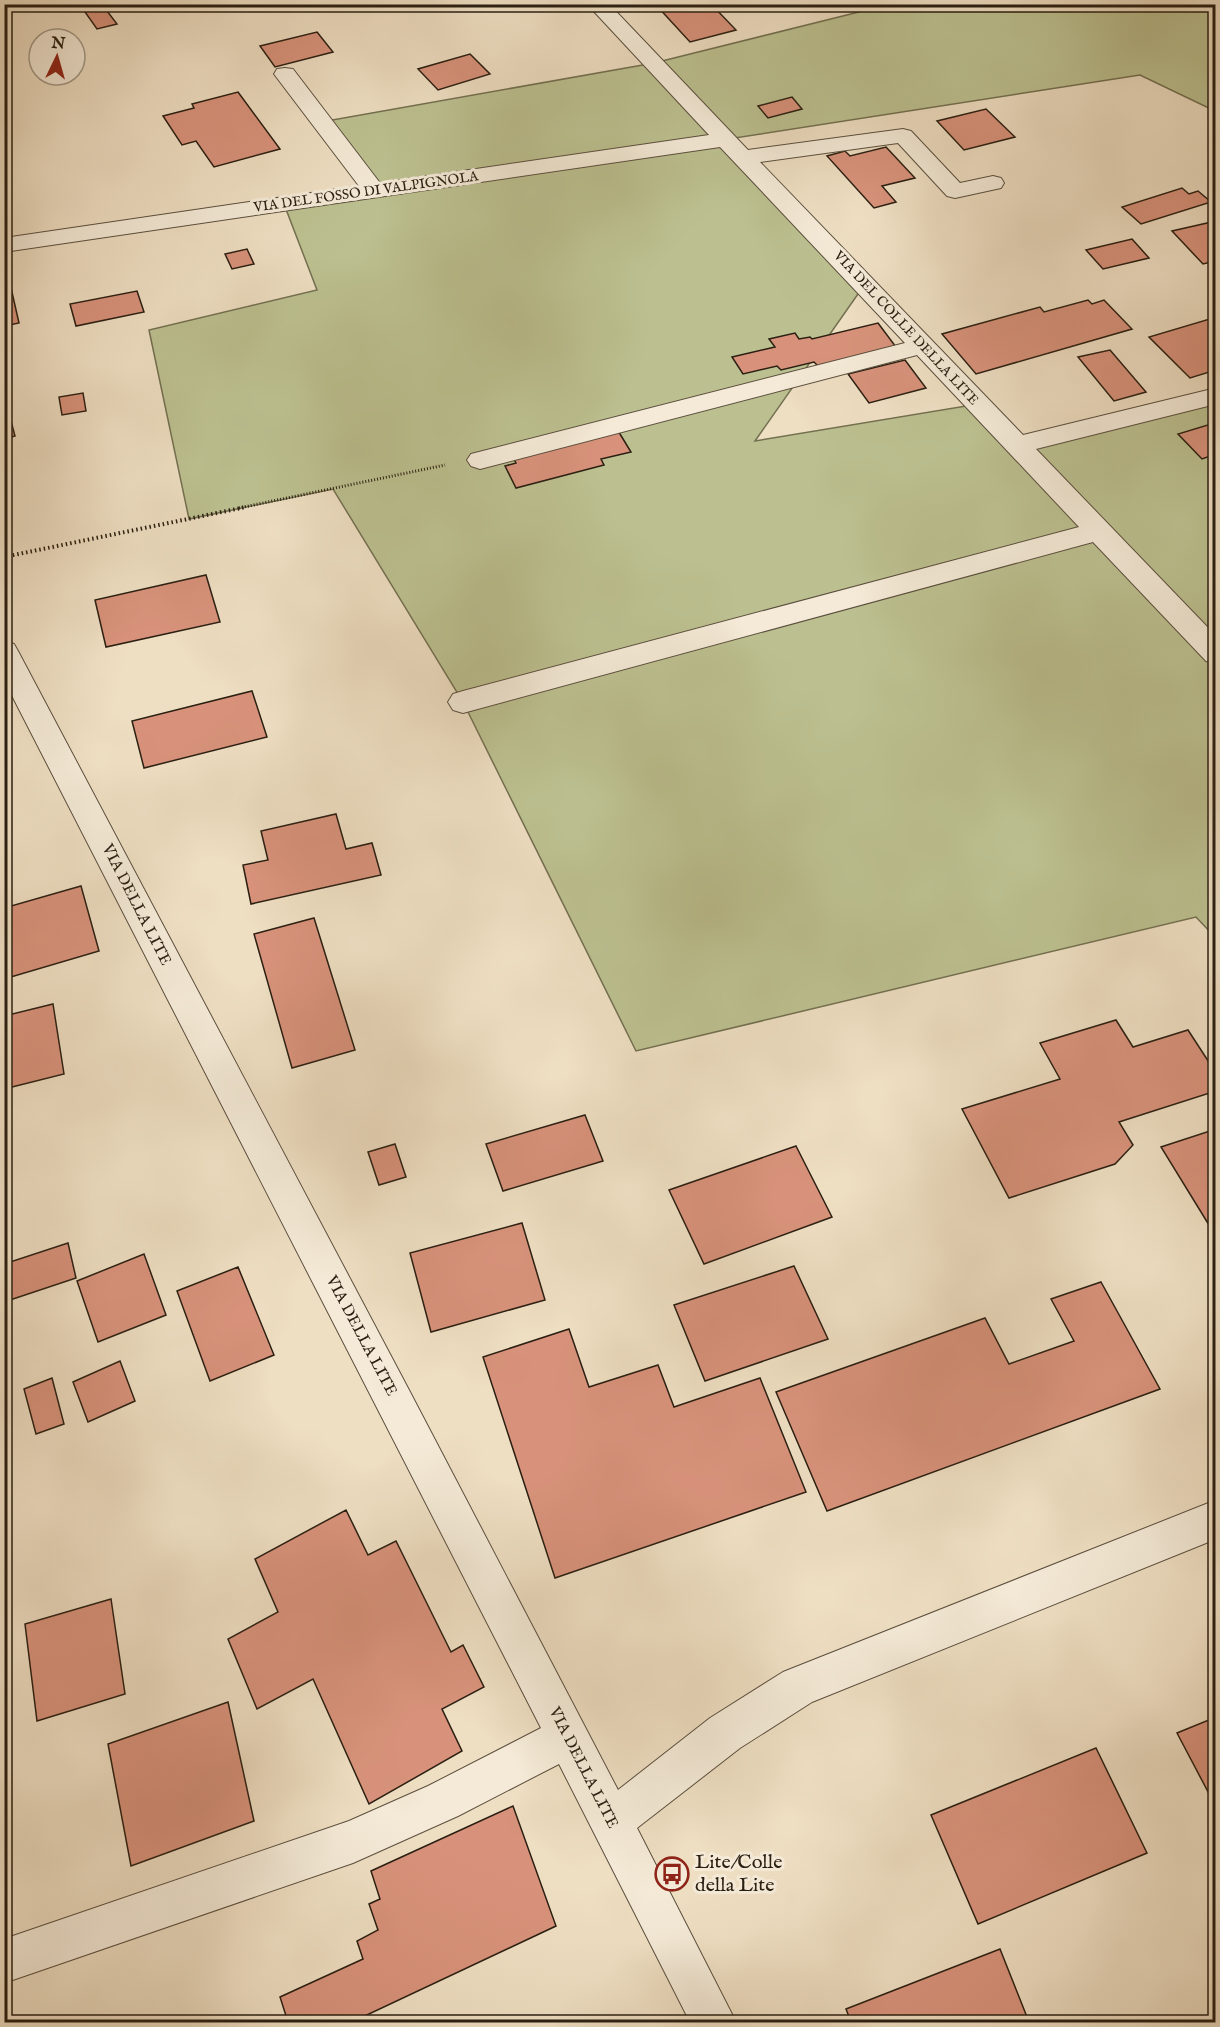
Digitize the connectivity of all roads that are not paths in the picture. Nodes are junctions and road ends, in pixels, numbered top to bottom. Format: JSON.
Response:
{"nodes":[{"id":1,"x":597,"y":4,"type":"edge"},
{"id":2,"x":285,"y":74,"type":"dead end"},
{"id":3,"x":727,"y":139,"type":"junction"},
{"id":4,"x":744,"y":158,"type":"junction"},
{"id":5,"x":993,"y":183,"type":"dead end"},
{"id":6,"x":374,"y":191,"type":"junction"},
{"id":7,"x":4,"y":245,"type":"edge"},
{"id":8,"x":923,"y":346,"type":"junction"},
{"id":9,"x":1215,"y":396,"type":"edge"},
{"id":10,"x":1017,"y":445,"type":"junction"},
{"id":11,"x":480,"y":460,"type":"dead end"},
{"id":12,"x":1098,"y":531,"type":"junction"},
{"id":13,"x":4,"y":651,"type":"edge"},
{"id":14,"x":1215,"y":653,"type":"edge"},
{"id":15,"x":463,"y":702,"type":"dead end"},
{"id":16,"x":1215,"y":1520,"type":"edge"},
{"id":17,"x":567,"y":1737,"type":"junction"},
{"id":18,"x":611,"y":1822,"type":"junction"},
{"id":19,"x":4,"y":1961,"type":"edge"},
{"id":20,"x":714,"y":2022,"type":"edge"}],
"edges":[{"from":1,"to":3,"type":"street","name":"VIA DEL COLLE DELLA LITE"},
{"from":2,"to":6,"type":"street"},
{"from":3,"to":4,"type":"street","name":"VIA DEL COLLE DELLA LITE"},
{"from":3,"to":6,"type":"street","name":"VIA DEL FOSSO DI VALPIGNOLA"},
{"from":4,"to":5,"type":"street"},
{"from":4,"to":8,"type":"street","name":"VIA DEL COLLE DELLA LITE"},
{"from":6,"to":7,"type":"street","name":"VIA DEL FOSSO DI VALPIGNOLA"},
{"from":8,"to":10,"type":"street","name":"VIA DEL COLLE DELLA LITE"},
{"from":8,"to":11,"type":"street"},
{"from":9,"to":10,"type":"street"},
{"from":10,"to":12,"type":"street","name":"VIA DEL COLLE DELLA LITE"},
{"from":12,"to":14,"type":"street","name":"VIA DEL COLLE DELLA LITE"},
{"from":12,"to":15,"type":"street"},
{"from":13,"to":17,"type":"street","name":"VIA DELLA LITE"},
{"from":16,"to":18,"type":"street"},
{"from":17,"to":18,"type":"street","name":"VIA DELLA LITE"},
{"from":17,"to":19,"type":"street"},
{"from":18,"to":20,"type":"street","name":"VIA DELLA LITE"}]}
